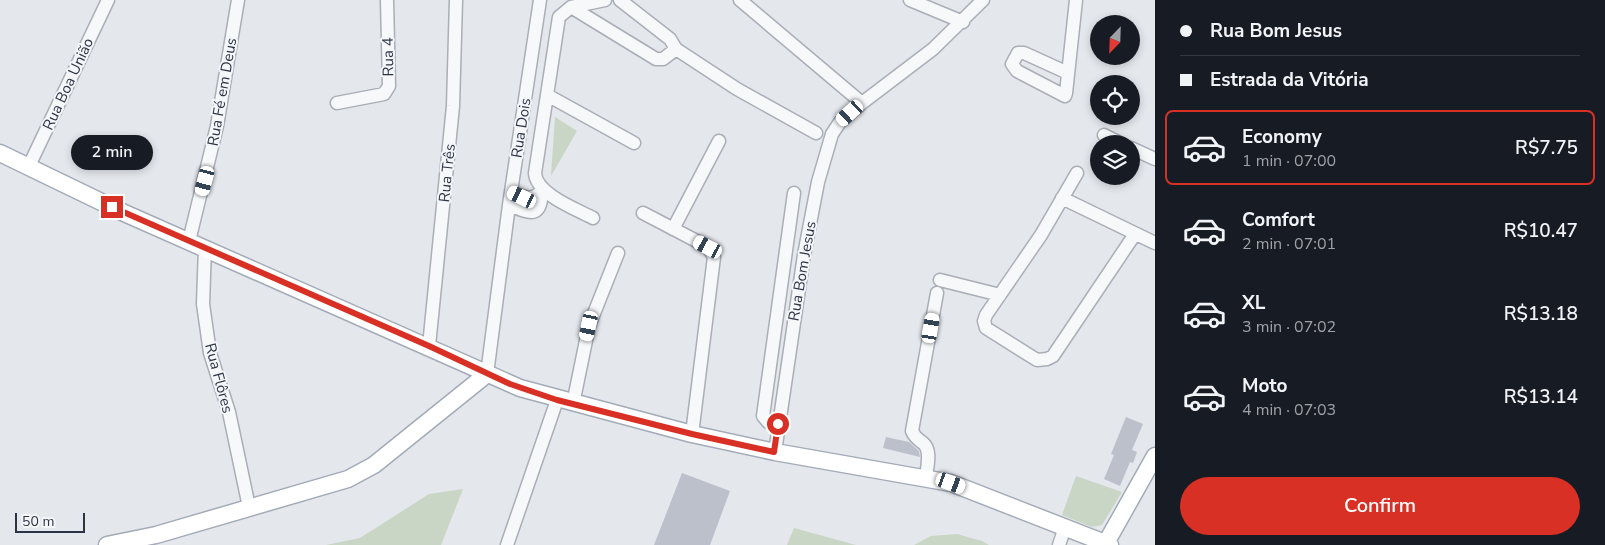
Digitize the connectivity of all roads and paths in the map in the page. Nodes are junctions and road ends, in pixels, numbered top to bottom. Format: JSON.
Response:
{"nodes":[{"id":1,"x":108,"y":0,"type":"edge"},
{"id":2,"x":238,"y":0,"type":"edge"},
{"id":3,"x":387,"y":0,"type":"edge"},
{"id":4,"x":456,"y":0,"type":"edge"},
{"id":5,"x":540,"y":0,"type":"edge"},
{"id":6,"x":605,"y":0,"type":"edge"},
{"id":7,"x":620,"y":0,"type":"edge"},
{"id":8,"x":740,"y":0,"type":"edge"},
{"id":9,"x":910,"y":0,"type":"edge"},
{"id":10,"x":984,"y":0,"type":"edge"},
{"id":11,"x":1076,"y":0,"type":"edge"},
{"id":12,"x":571,"y":7,"type":"junction"},
{"id":13,"x":963,"y":22,"type":"junction"},
{"id":14,"x":676,"y":49,"type":"junction"},
{"id":15,"x":1068,"y":73,"type":"dead end"},
{"id":16,"x":547,"y":95,"type":"junction"},
{"id":17,"x":337,"y":103,"type":"dead end"},
{"id":18,"x":862,"y":103,"type":"junction"},
{"id":19,"x":816,"y":133,"type":"dead end"},
{"id":20,"x":719,"y":140,"type":"dead end"},
{"id":21,"x":634,"y":143,"type":"dead end"},
{"id":22,"x":1140,"y":152,"type":"edge"},
{"id":23,"x":0,"y":153,"type":"edge"},
{"id":24,"x":1155,"y":159,"type":"edge"},
{"id":25,"x":28,"y":168,"type":"junction"},
{"id":26,"x":1077,"y":173,"type":"dead end"},
{"id":27,"x":542,"y":190,"type":"junction"},
{"id":28,"x":511,"y":192,"type":"junction"},
{"id":29,"x":794,"y":193,"type":"dead end"},
{"id":30,"x":1062,"y":198,"type":"junction"},
{"id":31,"x":509,"y":205,"type":"junction"},
{"id":32,"x":643,"y":214,"type":"dead end"},
{"id":33,"x":593,"y":218,"type":"dead end"},
{"id":34,"x":673,"y":229,"type":"junction"},
{"id":35,"x":1135,"y":234,"type":"junction"},
{"id":36,"x":189,"y":241,"type":"junction"},
{"id":37,"x":1155,"y":243,"type":"edge"},
{"id":38,"x":205,"y":247,"type":"junction"},
{"id":39,"x":618,"y":253,"type":"dead end"},
{"id":40,"x":1000,"y":295,"type":"junction"},
{"id":41,"x":429,"y":346,"type":"junction"},
{"id":42,"x":471,"y":366,"type":"junction"},
{"id":43,"x":487,"y":374,"type":"junction"},
{"id":44,"x":472,"y":385,"type":"junction"},
{"id":45,"x":565,"y":402,"type":"junction"},
{"id":46,"x":778,"y":424,"type":"junction"},
{"id":47,"x":692,"y":434,"type":"junction"},
{"id":48,"x":774,"y":452,"type":"junction"},
{"id":49,"x":1155,"y":456,"type":"edge"},
{"id":50,"x":926,"y":477,"type":"junction"},
{"id":51,"x":249,"y":507,"type":"junction"},
{"id":52,"x":1065,"y":527,"type":"junction"},
{"id":53,"x":1108,"y":544,"type":"edge"},
{"id":54,"x":107,"y":545,"type":"edge"},
{"id":55,"x":507,"y":545,"type":"edge"},
{"id":56,"x":1059,"y":545,"type":"edge"}],
"edges":[{"from":1,"to":25,"type":"street","name":"Rua Boa União"},
{"from":2,"to":36,"type":"street","name":"Rua Fé em Deus"},
{"from":3,"to":17,"type":"street","name":"Rua 4"},
{"from":4,"to":41,"type":"street","name":"Rua Três"},
{"from":5,"to":28,"type":"street","name":"Rua Dois"},
{"from":6,"to":12,"type":"street"},
{"from":7,"to":14,"type":"street"},
{"from":8,"to":18,"type":"street"},
{"from":9,"to":13,"type":"street"},
{"from":10,"to":13,"type":"street","name":"Rua Bom Jesus"},
{"from":11,"to":15,"type":"street"},
{"from":12,"to":14,"type":"street"},
{"from":12,"to":16,"type":"street"},
{"from":13,"to":18,"type":"street","name":"Rua Bom Jesus"},
{"from":14,"to":19,"type":"street"},
{"from":16,"to":21,"type":"street"},
{"from":16,"to":27,"type":"street"},
{"from":18,"to":46,"type":"street","name":"Rua Bom Jesus"},
{"from":20,"to":34,"type":"street"},
{"from":22,"to":24,"type":"street"},
{"from":23,"to":25,"type":"main road"},
{"from":25,"to":36,"type":"main road"},
{"from":26,"to":30,"type":"street"},
{"from":27,"to":28,"type":"street"},
{"from":27,"to":31,"type":"street"},
{"from":27,"to":33,"type":"street"},
{"from":28,"to":31,"type":"street","name":"Rua Dois"},
{"from":29,"to":46,"type":"street"},
{"from":30,"to":35,"type":"street"},
{"from":30,"to":40,"type":"street"},
{"from":31,"to":43,"type":"street","name":"Rua Dois"},
{"from":32,"to":34,"type":"street"},
{"from":34,"to":47,"type":"street"},
{"from":35,"to":37,"type":"street"},
{"from":35,"to":40,"type":"street"},
{"from":36,"to":38,"type":"main road"},
{"from":38,"to":41,"type":"main road"},
{"from":38,"to":51,"type":"street","name":"Rua Flôres"},
{"from":39,"to":45,"type":"street"},
{"from":40,"to":50,"type":"street"},
{"from":41,"to":42,"type":"main road"},
{"from":42,"to":43,"type":"main road"},
{"from":42,"to":44,"type":"main road"},
{"from":43,"to":44,"type":"main road"},
{"from":43,"to":45,"type":"main road"},
{"from":44,"to":51,"type":"main road"},
{"from":45,"to":47,"type":"main road"},
{"from":45,"to":55,"type":"street"},
{"from":46,"to":48,"type":"street","name":"Rua Bom Jesus"},
{"from":47,"to":48,"type":"main road"},
{"from":48,"to":50,"type":"main road"},
{"from":49,"to":53,"type":"main road"},
{"from":50,"to":52,"type":"main road"},
{"from":51,"to":54,"type":"main road"},
{"from":52,"to":53,"type":"main road"},
{"from":52,"to":56,"type":"street"}]}
